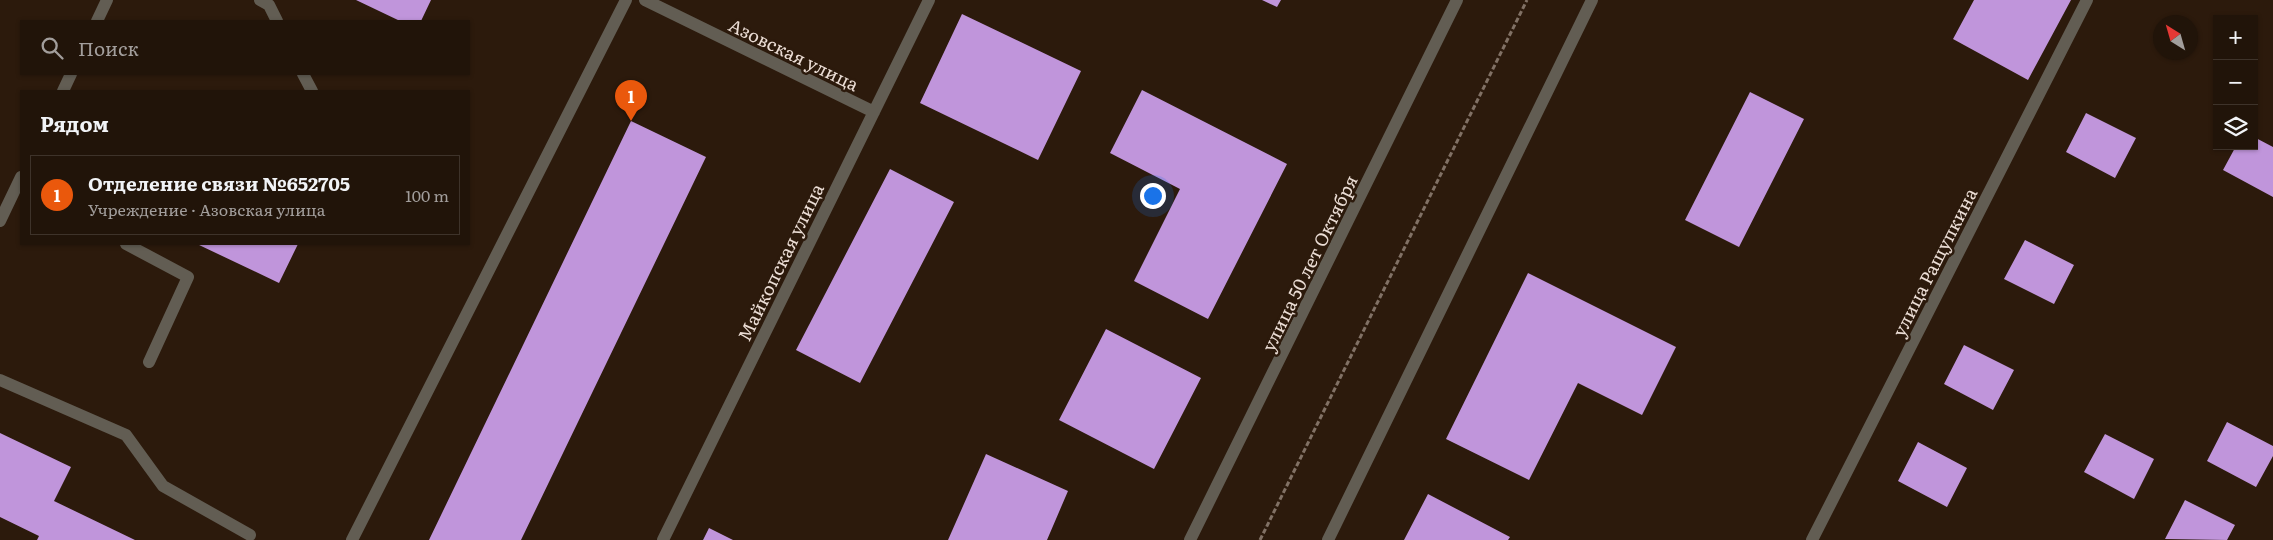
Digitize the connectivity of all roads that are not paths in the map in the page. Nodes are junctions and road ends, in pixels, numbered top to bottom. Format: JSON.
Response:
{"nodes":[{"id":1,"x":107,"y":0,"type":"edge"},
{"id":2,"x":260,"y":0,"type":"edge"},
{"id":3,"x":626,"y":0,"type":"edge"},
{"id":4,"x":645,"y":0,"type":"edge"},
{"id":5,"x":929,"y":0,"type":"edge"},
{"id":6,"x":1458,"y":0,"type":"edge"},
{"id":7,"x":1592,"y":0,"type":"edge"},
{"id":8,"x":2087,"y":0,"type":"edge"},
{"id":9,"x":97,"y":20,"type":"edge"},
{"id":10,"x":276,"y":20,"type":"edge"},
{"id":11,"x":71,"y":75,"type":"edge"},
{"id":12,"x":304,"y":75,"type":"edge"},
{"id":13,"x":63,"y":90,"type":"edge"},
{"id":14,"x":311,"y":90,"type":"edge"},
{"id":15,"x":874,"y":112,"type":"junction"},
{"id":16,"x":20,"y":183,"type":"edge"},
{"id":17,"x":0,"y":221,"type":"edge"},
{"id":18,"x":128,"y":245,"type":"edge"},
{"id":19,"x":149,"y":362,"type":"dead end"},
{"id":20,"x":0,"y":380,"type":"edge"},
{"id":21,"x":250,"y":535,"type":"dead end"},
{"id":22,"x":352,"y":540,"type":"edge"},
{"id":23,"x":663,"y":540,"type":"edge"},
{"id":24,"x":1190,"y":540,"type":"edge"},
{"id":25,"x":1328,"y":540,"type":"edge"},
{"id":26,"x":1812,"y":540,"type":"edge"}],
"edges":[{"from":1,"to":9,"type":"street"},
{"from":2,"to":10,"type":"street"},
{"from":3,"to":22,"type":"street"},
{"from":4,"to":15,"type":"street","name":"Азовская улица"},
{"from":5,"to":15,"type":"street","name":"Майкопская улица"},
{"from":6,"to":24,"type":"street","name":"улица 50 лет Октября"},
{"from":7,"to":25,"type":"street"},
{"from":8,"to":26,"type":"street","name":"улица Ращупкина"},
{"from":11,"to":13,"type":"street"},
{"from":12,"to":14,"type":"street"},
{"from":15,"to":23,"type":"street","name":"Майкопская улица"},
{"from":16,"to":17,"type":"street"},
{"from":18,"to":19,"type":"street"},
{"from":20,"to":21,"type":"street"}]}
